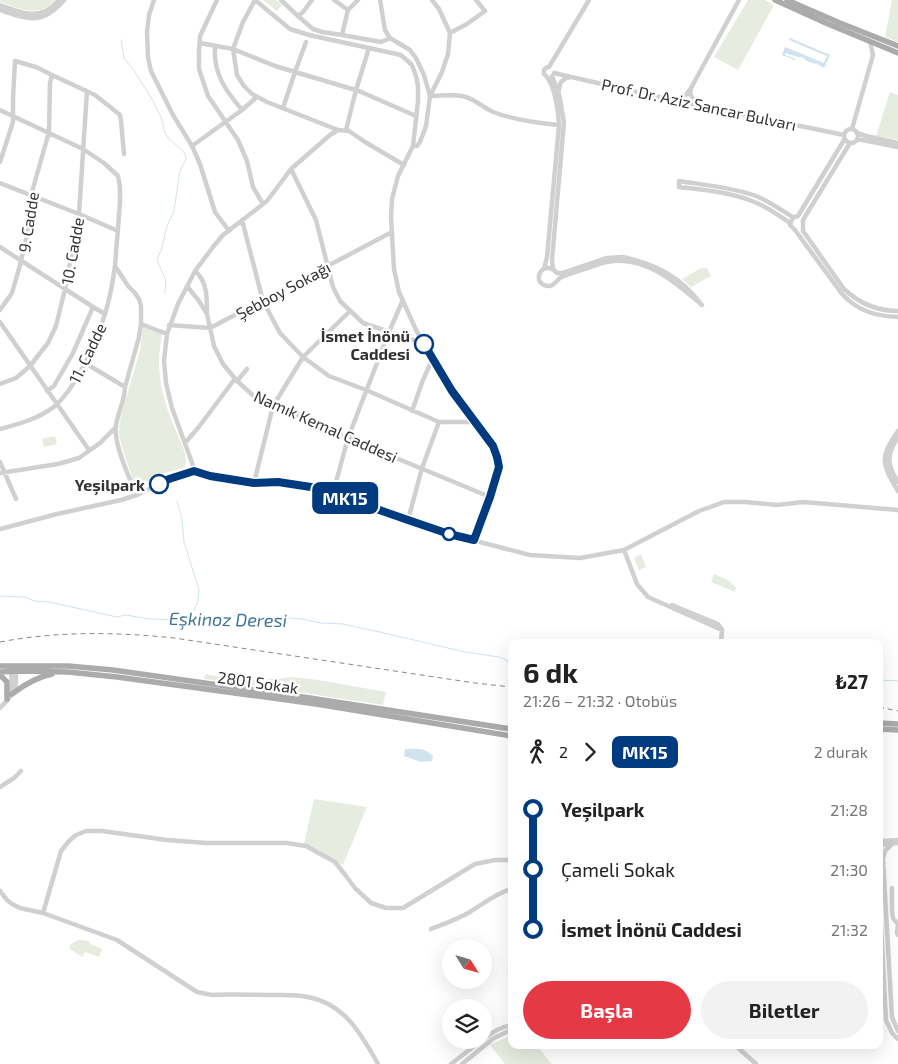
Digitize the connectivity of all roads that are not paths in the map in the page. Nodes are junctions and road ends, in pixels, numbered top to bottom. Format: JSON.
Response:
{"nodes":[{"id":1,"x":59,"y":0,"type":"edge"},
{"id":2,"x":64,"y":0,"type":"edge"},
{"id":3,"x":154,"y":0,"type":"edge"},
{"id":4,"x":218,"y":0,"type":"edge"},
{"id":5,"x":255,"y":0,"type":"edge"},
{"id":6,"x":281,"y":0,"type":"edge"},
{"id":7,"x":312,"y":0,"type":"edge"},
{"id":8,"x":334,"y":0,"type":"edge"},
{"id":9,"x":358,"y":0,"type":"edge"},
{"id":10,"x":380,"y":0,"type":"edge"},
{"id":11,"x":432,"y":0,"type":"edge"},
{"id":12,"x":476,"y":0,"type":"edge"},
{"id":13,"x":589,"y":0,"type":"edge"},
{"id":14,"x":739,"y":0,"type":"edge"},
{"id":15,"x":775,"y":0,"type":"edge"},
{"id":16,"x":787,"y":0,"type":"edge"},
{"id":17,"x":0,"y":5,"type":"edge"},
{"id":18,"x":0,"y":10,"type":"edge"},
{"id":19,"x":348,"y":10,"type":"junction"},
{"id":20,"x":298,"y":16,"type":"junction"},
{"id":21,"x":450,"y":33,"type":"junction"},
{"id":22,"x":342,"y":34,"type":"junction"},
{"id":23,"x":390,"y":38,"type":"junction"},
{"id":24,"x":873,"y":41,"type":"junction"},
{"id":25,"x":306,"y":42,"type":"dead end"},
{"id":26,"x":200,"y":43,"type":"junction"},
{"id":27,"x":215,"y":46,"type":"junction"},
{"id":28,"x":898,"y":46,"type":"edge"},
{"id":29,"x":883,"y":47,"type":"junction"},
{"id":30,"x":369,"y":48,"type":"junction"},
{"id":31,"x":234,"y":49,"type":"junction"},
{"id":32,"x":898,"y":53,"type":"edge"},
{"id":33,"x":873,"y":54,"type":"junction"},
{"id":34,"x":550,"y":67,"type":"junction"},
{"id":35,"x":295,"y":72,"type":"junction"},
{"id":36,"x":553,"y":74,"type":"junction"},
{"id":37,"x":52,"y":75,"type":"junction"},
{"id":38,"x":572,"y":77,"type":"junction"},
{"id":39,"x":547,"y":78,"type":"junction"},
{"id":40,"x":691,"y":88,"type":"junction"},
{"id":41,"x":356,"y":90,"type":"junction"},
{"id":42,"x":87,"y":91,"type":"junction"},
{"id":43,"x":559,"y":94,"type":"junction"},
{"id":44,"x":430,"y":96,"type":"junction"},
{"id":45,"x":257,"y":97,"type":"junction"},
{"id":46,"x":676,"y":100,"type":"junction"},
{"id":47,"x":698,"y":105,"type":"junction"},
{"id":48,"x":283,"y":108,"type":"junction"},
{"id":49,"x":0,"y":110,"type":"edge"},
{"id":50,"x":242,"y":110,"type":"junction"},
{"id":51,"x":14,"y":116,"type":"junction"},
{"id":52,"x":416,"y":116,"type":"junction"},
{"id":53,"x":226,"y":122,"type":"junction"},
{"id":54,"x":559,"y":125,"type":"junction"},
{"id":55,"x":852,"y":129,"type":"junction"},
{"id":56,"x":338,"y":130,"type":"junction"},
{"id":57,"x":346,"y":130,"type":"junction"},
{"id":58,"x":49,"y":132,"type":"junction"},
{"id":59,"x":857,"y":133,"type":"junction"},
{"id":60,"x":844,"y":138,"type":"junction"},
{"id":61,"x":857,"y":140,"type":"junction"},
{"id":62,"x":850,"y":143,"type":"junction"},
{"id":63,"x":898,"y":143,"type":"edge"},
{"id":64,"x":192,"y":146,"type":"junction"},
{"id":65,"x":413,"y":146,"type":"junction"},
{"id":66,"x":898,"y":147,"type":"edge"},
{"id":67,"x":83,"y":149,"type":"junction"},
{"id":68,"x":124,"y":154,"type":"dead end"},
{"id":69,"x":0,"y":162,"type":"edge"},
{"id":70,"x":404,"y":165,"type":"junction"},
{"id":71,"x":291,"y":169,"type":"junction"},
{"id":72,"x":0,"y":183,"type":"edge"},
{"id":73,"x":31,"y":196,"type":"junction"},
{"id":74,"x":263,"y":204,"type":"junction"},
{"id":75,"x":79,"y":214,"type":"junction"},
{"id":76,"x":796,"y":217,"type":"junction"},
{"id":77,"x":242,"y":220,"type":"junction"},
{"id":78,"x":803,"y":220,"type":"junction"},
{"id":79,"x":790,"y":223,"type":"junction"},
{"id":80,"x":804,"y":226,"type":"junction"},
{"id":81,"x":795,"y":230,"type":"junction"},
{"id":82,"x":118,"y":231,"type":"junction"},
{"id":83,"x":229,"y":231,"type":"junction"},
{"id":84,"x":392,"y":232,"type":"junction"},
{"id":85,"x":0,"y":247,"type":"edge"},
{"id":86,"x":21,"y":261,"type":"junction"},
{"id":87,"x":115,"y":266,"type":"junction"},
{"id":88,"x":328,"y":266,"type":"junction"},
{"id":89,"x":544,"y":269,"type":"junction"},
{"id":90,"x":195,"y":270,"type":"junction"},
{"id":91,"x":555,"y":271,"type":"junction"},
{"id":92,"x":556,"y":282,"type":"junction"},
{"id":93,"x":187,"y":286,"type":"junction"},
{"id":94,"x":65,"y":289,"type":"junction"},
{"id":95,"x":263,"y":301,"type":"junction"},
{"id":96,"x":402,"y":302,"type":"junction"},
{"id":97,"x":93,"y":307,"type":"junction"},
{"id":98,"x":0,"y":310,"type":"edge"},
{"id":99,"x":350,"y":311,"type":"junction"},
{"id":100,"x":898,"y":311,"type":"edge"},
{"id":101,"x":105,"y":314,"type":"junction"},
{"id":102,"x":207,"y":314,"type":"junction"},
{"id":103,"x":898,"y":317,"type":"edge"},
{"id":104,"x":0,"y":322,"type":"edge"},
{"id":105,"x":141,"y":324,"type":"junction"},
{"id":106,"x":169,"y":325,"type":"junction"},
{"id":107,"x":210,"y":328,"type":"junction"},
{"id":108,"x":389,"y":332,"type":"junction"},
{"id":109,"x":167,"y":334,"type":"junction"},
{"id":110,"x":424,"y":344,"type":"junction"},
{"id":111,"x":303,"y":358,"type":"junction"},
{"id":112,"x":433,"y":358,"type":"junction"},
{"id":113,"x":85,"y":362,"type":"junction"},
{"id":114,"x":30,"y":366,"type":"junction"},
{"id":115,"x":247,"y":369,"type":"dead end"},
{"id":116,"x":237,"y":381,"type":"junction"},
{"id":117,"x":0,"y":384,"type":"edge"},
{"id":118,"x":125,"y":387,"type":"junction"},
{"id":119,"x":366,"y":390,"type":"junction"},
{"id":120,"x":47,"y":391,"type":"junction"},
{"id":121,"x":56,"y":404,"type":"junction"},
{"id":122,"x":273,"y":406,"type":"junction"},
{"id":123,"x":412,"y":411,"type":"junction"},
{"id":124,"x":439,"y":422,"type":"junction"},
{"id":125,"x":475,"y":422,"type":"junction"},
{"id":126,"x":116,"y":427,"type":"junction"},
{"id":127,"x":0,"y":429,"type":"edge"},
{"id":128,"x":898,"y":431,"type":"edge"},
{"id":129,"x":898,"y":437,"type":"edge"},
{"id":130,"x":348,"y":438,"type":"junction"},
{"id":131,"x":185,"y":442,"type":"junction"},
{"id":132,"x":89,"y":450,"type":"junction"},
{"id":133,"x":0,"y":462,"type":"edge"},
{"id":134,"x":422,"y":468,"type":"junction"},
{"id":135,"x":194,"y":471,"type":"junction"},
{"id":136,"x":2,"y":473,"type":"edge"},
{"id":137,"x":898,"y":482,"type":"edge"},
{"id":138,"x":254,"y":483,"type":"junction"},
{"id":139,"x":898,"y":491,"type":"edge"},
{"id":140,"x":333,"y":493,"type":"junction"},
{"id":141,"x":137,"y":495,"type":"junction"},
{"id":142,"x":490,"y":497,"type":"junction"},
{"id":143,"x":16,"y":499,"type":"dead end"},
{"id":144,"x":897,"y":510,"type":"edge"},
{"id":145,"x":408,"y":520,"type":"junction"},
{"id":146,"x":0,"y":530,"type":"edge"},
{"id":147,"x":474,"y":540,"type":"junction"},
{"id":148,"x":625,"y":549,"type":"junction"},
{"id":149,"x":721,"y":639,"type":"edge"},
{"id":150,"x":0,"y":666,"type":"edge"},
{"id":151,"x":13,"y":669,"type":"junction"},
{"id":152,"x":63,"y":672,"type":"junction"},
{"id":153,"x":0,"y":673,"type":"edge"},
{"id":154,"x":12,"y":694,"type":"junction"},
{"id":155,"x":6,"y":701,"type":"junction"},
{"id":156,"x":0,"y":708,"type":"edge"},
{"id":157,"x":883,"y":723,"type":"edge"},
{"id":158,"x":898,"y":724,"type":"edge"},
{"id":159,"x":508,"y":729,"type":"edge"},
{"id":160,"x":883,"y":729,"type":"edge"},
{"id":161,"x":898,"y":730,"type":"edge"},
{"id":162,"x":508,"y":736,"type":"edge"},
{"id":163,"x":21,"y":771,"type":"dead end"},
{"id":164,"x":0,"y":787,"type":"edge"},
{"id":165,"x":883,"y":841,"type":"edge"},
{"id":166,"x":896,"y":843,"type":"edge"},
{"id":167,"x":883,"y":845,"type":"edge"},
{"id":168,"x":508,"y":860,"type":"edge"},
{"id":169,"x":883,"y":860,"type":"joint"},
{"id":170,"x":892,"y":888,"type":"dead end"},
{"id":171,"x":508,"y":890,"type":"edge"},
{"id":172,"x":0,"y":891,"type":"edge"},
{"id":173,"x":43,"y":913,"type":"junction"},
{"id":174,"x":898,"y":924,"type":"edge"},
{"id":175,"x":431,"y":929,"type":"dead end"},
{"id":176,"x":898,"y":935,"type":"edge"},
{"id":177,"x":883,"y":963,"type":"edge"},
{"id":178,"x":508,"y":1025,"type":"edge"},
{"id":179,"x":508,"y":1031,"type":"edge"},
{"id":180,"x":898,"y":1031,"type":"edge"},
{"id":181,"x":492,"y":1034,"type":"edge"},
{"id":182,"x":898,"y":1039,"type":"edge"},
{"id":183,"x":471,"y":1049,"type":"edge"},
{"id":184,"x":739,"y":1049,"type":"edge"},
{"id":185,"x":468,"y":1051,"type":"junction"},
{"id":186,"x":472,"y":1056,"type":"junction"},
{"id":187,"x":378,"y":1064,"type":"edge"},
{"id":188,"x":451,"y":1064,"type":"edge"},
{"id":189,"x":462,"y":1064,"type":"edge"},
{"id":190,"x":756,"y":1064,"type":"edge"}],
"edges":[{"from":1,"to":17,"type":"street"},
{"from":2,"to":18,"type":"street"},
{"from":3,"to":64,"type":"street"},
{"from":4,"to":26,"type":"street"},
{"from":5,"to":30,"type":"street"},
{"from":5,"to":31,"type":"street"},
{"from":6,"to":20,"type":"street"},
{"from":7,"to":20,"type":"street"},
{"from":8,"to":19,"type":"street"},
{"from":9,"to":19,"type":"street"},
{"from":10,"to":23,"type":"street"},
{"from":11,"to":21,"type":"street"},
{"from":12,"to":21,"type":"street"},
{"from":13,"to":34,"type":"street"},
{"from":14,"to":40,"type":"street"},
{"from":15,"to":24,"type":"main road"},
{"from":16,"to":24,"type":"main road"},
{"from":19,"to":22,"type":"street"},
{"from":20,"to":22,"type":"street"},
{"from":21,"to":44,"type":"street"},
{"from":22,"to":23,"type":"street"},
{"from":23,"to":44,"type":"street"},
{"from":24,"to":28,"type":"main road"},
{"from":24,"to":29,"type":"main road"},
{"from":24,"to":33,"type":"street"},
{"from":25,"to":35,"type":"street"},
{"from":26,"to":27,"type":"street"},
{"from":26,"to":53,"type":"street"},
{"from":27,"to":31,"type":"street"},
{"from":27,"to":50,"type":"street"},
{"from":29,"to":32,"type":"main road"},
{"from":29,"to":33,"type":"street"},
{"from":30,"to":41,"type":"street"},
{"from":30,"to":52,"type":"street"},
{"from":31,"to":35,"type":"street"},
{"from":31,"to":45,"type":"street"},
{"from":33,"to":55,"type":"street"},
{"from":34,"to":36,"type":"street"},
{"from":34,"to":39,"type":"street"},
{"from":35,"to":41,"type":"street"},
{"from":35,"to":48,"type":"street"},
{"from":36,"to":38,"type":"street","name":"Prof. Dr. Aziz Sancar Bulvarı"},
{"from":36,"to":39,"type":"street"},
{"from":36,"to":43,"type":"street"},
{"from":37,"to":42,"type":"street"},
{"from":37,"to":51,"type":"street"},
{"from":37,"to":58,"type":"street","name":"9. Cadde"},
{"from":38,"to":43,"type":"street"},
{"from":38,"to":46,"type":"street","name":"Prof. Dr. Aziz Sancar Bulvarı"},
{"from":39,"to":54,"type":"street"},
{"from":40,"to":46,"type":"street"},
{"from":40,"to":47,"type":"street"},
{"from":41,"to":52,"type":"street"},
{"from":41,"to":57,"type":"street"},
{"from":42,"to":67,"type":"street","name":"10. Cadde"},
{"from":42,"to":68,"type":"street"},
{"from":43,"to":91,"type":"street"},
{"from":44,"to":54,"type":"street"},
{"from":44,"to":65,"type":"street"},
{"from":45,"to":48,"type":"street"},
{"from":45,"to":50,"type":"street"},
{"from":46,"to":47,"type":"street","name":"Prof. Dr. Aziz Sancar Bulvarı"},
{"from":47,"to":60,"type":"street","name":"Prof. Dr. Aziz Sancar Bulvarı"},
{"from":48,"to":56,"type":"street"},
{"from":49,"to":51,"type":"street"},
{"from":50,"to":53,"type":"street"},
{"from":51,"to":58,"type":"street"},
{"from":51,"to":69,"type":"street"},
{"from":52,"to":65,"type":"street"},
{"from":53,"to":64,"type":"street"},
{"from":53,"to":74,"type":"street"},
{"from":54,"to":89,"type":"street"},
{"from":55,"to":59,"type":"street"},
{"from":55,"to":60,"type":"street"},
{"from":56,"to":57,"type":"street"},
{"from":56,"to":71,"type":"street"},
{"from":57,"to":70,"type":"street"},
{"from":58,"to":67,"type":"street"},
{"from":58,"to":73,"type":"street","name":"9. Cadde"},
{"from":59,"to":61,"type":"street"},
{"from":59,"to":63,"type":"street"},
{"from":60,"to":62,"type":"street","name":"Prof. Dr. Aziz Sancar Bulvarı"},
{"from":60,"to":76,"type":"street"},
{"from":61,"to":62,"type":"street"},
{"from":61,"to":66,"type":"street"},
{"from":62,"to":78,"type":"street"},
{"from":64,"to":83,"type":"street"},
{"from":65,"to":70,"type":"street"},
{"from":67,"to":75,"type":"street","name":"10. Cadde"},
{"from":67,"to":82,"type":"street","name":"11. Cadde"},
{"from":70,"to":84,"type":"street"},
{"from":71,"to":74,"type":"street"},
{"from":71,"to":88,"type":"street"},
{"from":72,"to":73,"type":"street"},
{"from":73,"to":75,"type":"street"},
{"from":73,"to":86,"type":"street","name":"9. Cadde"},
{"from":74,"to":77,"type":"street"},
{"from":75,"to":82,"type":"street"},
{"from":75,"to":94,"type":"street","name":"10. Cadde"},
{"from":76,"to":78,"type":"street"},
{"from":76,"to":79,"type":"street"},
{"from":76,"to":79,"type":"street"},
{"from":77,"to":83,"type":"street"},
{"from":77,"to":95,"type":"street"},
{"from":78,"to":80,"type":"street"},
{"from":79,"to":81,"type":"street"},
{"from":80,"to":81,"type":"street"},
{"from":80,"to":100,"type":"street"},
{"from":81,"to":103,"type":"street"},
{"from":82,"to":87,"type":"street","name":"11. Cadde"},
{"from":83,"to":90,"type":"street"},
{"from":84,"to":88,"type":"street","name":"Şebboy Sokağı"},
{"from":84,"to":96,"type":"street"},
{"from":85,"to":86,"type":"street"},
{"from":86,"to":94,"type":"street"},
{"from":86,"to":98,"type":"street","name":"9. Cadde"},
{"from":87,"to":101,"type":"street","name":"11. Cadde"},
{"from":87,"to":105,"type":"street"},
{"from":88,"to":95,"type":"street","name":"Şebboy Sokağı"},
{"from":88,"to":99,"type":"street"},
{"from":89,"to":91,"type":"street"},
{"from":89,"to":92,"type":"street"},
{"from":90,"to":93,"type":"street"},
{"from":90,"to":102,"type":"street"},
{"from":91,"to":92,"type":"street"},
{"from":91,"to":92,"type":"street"},
{"from":93,"to":102,"type":"street","name":"Namık Kemal Caddesi"},
{"from":93,"to":106,"type":"street"},
{"from":94,"to":97,"type":"street"},
{"from":94,"to":114,"type":"street","name":"10. Cadde"},
{"from":95,"to":107,"type":"street","name":"Şebboy Sokağı"},
{"from":95,"to":111,"type":"street"},
{"from":96,"to":108,"type":"street"},
{"from":96,"to":110,"type":"street"},
{"from":97,"to":101,"type":"street"},
{"from":97,"to":120,"type":"street"},
{"from":99,"to":108,"type":"street"},
{"from":99,"to":111,"type":"street"},
{"from":101,"to":113,"type":"street","name":"11. Cadde"},
{"from":102,"to":107,"type":"street","name":"Namık Kemal Caddesi"},
{"from":104,"to":114,"type":"street"},
{"from":105,"to":109,"type":"street"},
{"from":105,"to":118,"type":"street"},
{"from":106,"to":107,"type":"street"},
{"from":106,"to":109,"type":"street"},
{"from":107,"to":116,"type":"street","name":"Namık Kemal Caddesi"},
{"from":108,"to":110,"type":"street"},
{"from":108,"to":119,"type":"street"},
{"from":109,"to":131,"type":"street"},
{"from":110,"to":112,"type":"street"},
{"from":111,"to":119,"type":"street"},
{"from":111,"to":122,"type":"street"},
{"from":112,"to":123,"type":"street"},
{"from":112,"to":125,"type":"street"},
{"from":113,"to":118,"type":"street"},
{"from":113,"to":121,"type":"street","name":"11. Cadde"},
{"from":114,"to":117,"type":"street","name":"10. Cadde"},
{"from":114,"to":120,"type":"street"},
{"from":115,"to":116,"type":"street"},
{"from":116,"to":122,"type":"street","name":"Namık Kemal Caddesi"},
{"from":116,"to":131,"type":"street"},
{"from":118,"to":126,"type":"street"},
{"from":119,"to":123,"type":"street"},
{"from":119,"to":130,"type":"street"},
{"from":120,"to":121,"type":"street"},
{"from":121,"to":127,"type":"street","name":"11. Cadde"},
{"from":121,"to":132,"type":"street"},
{"from":122,"to":130,"type":"street","name":"Namık Kemal Caddesi"},
{"from":122,"to":138,"type":"street"},
{"from":123,"to":124,"type":"street"},
{"from":124,"to":125,"type":"street"},
{"from":124,"to":134,"type":"street"},
{"from":125,"to":142,"type":"street"},
{"from":126,"to":132,"type":"street"},
{"from":126,"to":141,"type":"street"},
{"from":128,"to":139,"type":"street"},
{"from":129,"to":137,"type":"street"},
{"from":130,"to":134,"type":"street","name":"Namık Kemal Caddesi"},
{"from":130,"to":140,"type":"street"},
{"from":131,"to":135,"type":"street"},
{"from":132,"to":136,"type":"street"},
{"from":133,"to":136,"type":"street"},
{"from":134,"to":142,"type":"street","name":"Namık Kemal Caddesi"},
{"from":134,"to":145,"type":"street"},
{"from":135,"to":138,"type":"street"},
{"from":135,"to":141,"type":"street"},
{"from":136,"to":143,"type":"street"},
{"from":138,"to":140,"type":"street"},
{"from":140,"to":145,"type":"street"},
{"from":141,"to":146,"type":"street"},
{"from":142,"to":147,"type":"street"},
{"from":144,"to":148,"type":"street"},
{"from":145,"to":147,"type":"street"},
{"from":147,"to":148,"type":"street"},
{"from":148,"to":149,"type":"street"},
{"from":150,"to":151,"type":"main road","name":"2801 Sokak"},
{"from":151,"to":152,"type":"main road","name":"2801 Sokak"},
{"from":151,"to":153,"type":"main road","name":"2801 Sokak"},
{"from":151,"to":154,"type":"street"},
{"from":151,"to":155,"type":"street"},
{"from":151,"to":159,"type":"main road","name":"2801 Sokak"},
{"from":152,"to":154,"type":"main road"},
{"from":152,"to":162,"type":"main road","name":"2801 Sokak"},
{"from":153,"to":155,"type":"main road"},
{"from":154,"to":155,"type":"street"},
{"from":155,"to":156,"type":"street"},
{"from":157,"to":158,"type":"main road"},
{"from":160,"to":161,"type":"main road"},
{"from":163,"to":164,"type":"street"},
{"from":165,"to":166,"type":"street"},
{"from":166,"to":167,"type":"street"},
{"from":166,"to":169,"type":"street"},
{"from":168,"to":173,"type":"street"},
{"from":169,"to":180,"type":"street"},
{"from":170,"to":174,"type":"street"},
{"from":171,"to":175,"type":"street"},
{"from":172,"to":173,"type":"street"},
{"from":173,"to":187,"type":"street"},
{"from":174,"to":176,"type":"street"},
{"from":177,"to":182,"type":"street"},
{"from":178,"to":181,"type":"street"},
{"from":179,"to":186,"type":"street"},
{"from":183,"to":185,"type":"street"},
{"from":184,"to":190,"type":"street"},
{"from":185,"to":186,"type":"street"},
{"from":185,"to":188,"type":"street"},
{"from":186,"to":189,"type":"street"}]}
